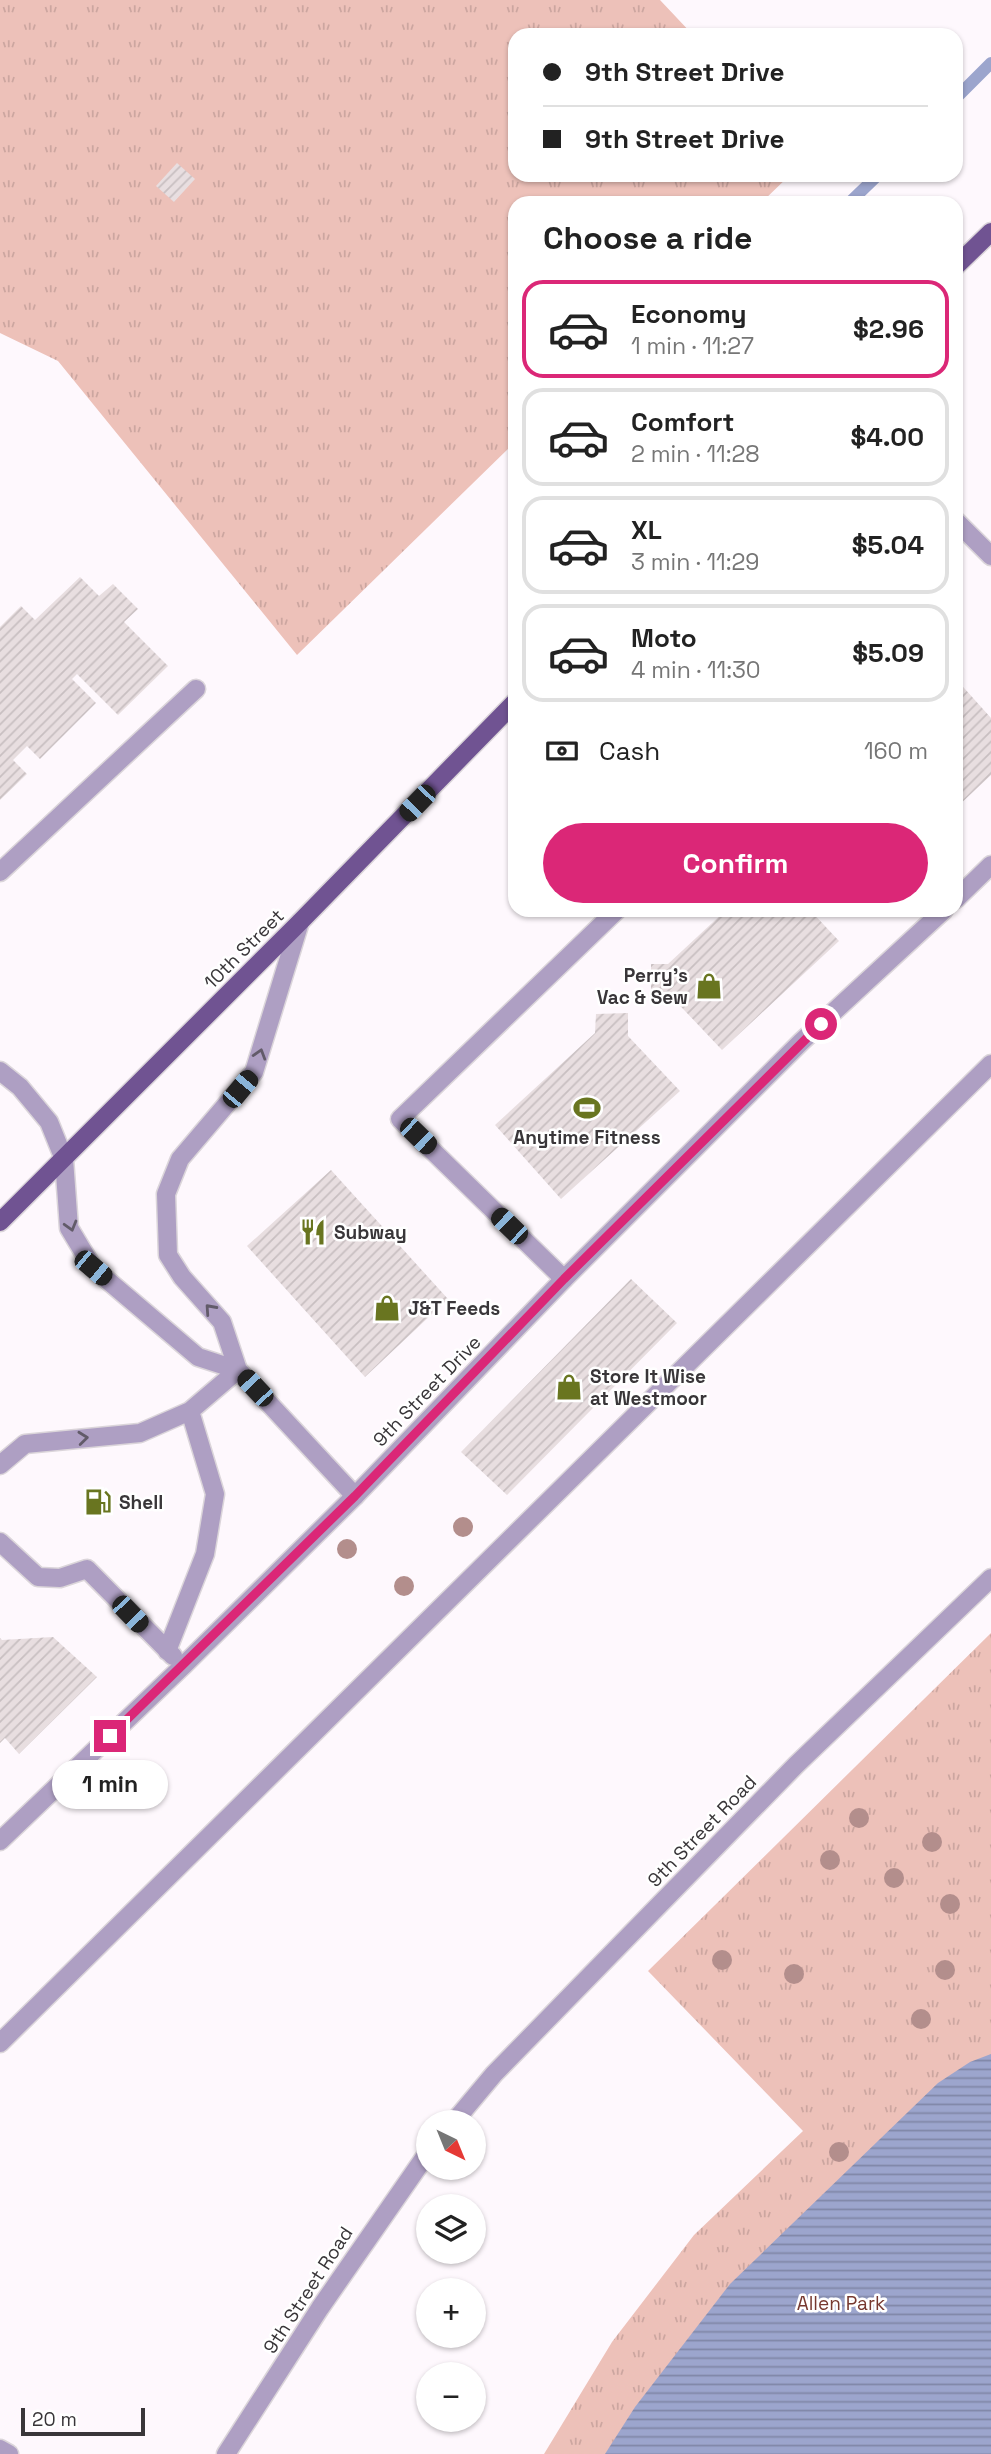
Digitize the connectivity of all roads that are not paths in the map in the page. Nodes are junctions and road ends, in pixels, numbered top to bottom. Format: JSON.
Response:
{"nodes":[{"id":1,"x":991,"y":232,"type":"edge"},
{"id":2,"x":963,"y":259,"type":"edge"},
{"id":3,"x":963,"y":528,"type":"edge"},
{"id":4,"x":991,"y":556,"type":"edge"},
{"id":5,"x":196,"y":689,"type":"dead end"},
{"id":6,"x":508,"y":709,"type":"edge"},
{"id":7,"x":991,"y":865,"type":"edge"},
{"id":8,"x":0,"y":872,"type":"edge"},
{"id":9,"x":963,"y":892,"type":"edge"},
{"id":10,"x":610,"y":917,"type":"edge"},
{"id":11,"x":931,"y":917,"type":"edge"},
{"id":12,"x":300,"y":922,"type":"junction"},
{"id":13,"x":991,"y":1065,"type":"edge"},
{"id":14,"x":0,"y":1071,"type":"edge"},
{"id":15,"x":64,"y":1159,"type":"junction"},
{"id":16,"x":0,"y":1222,"type":"edge"},
{"id":17,"x":564,"y":1279,"type":"junction"},
{"id":18,"x":238,"y":1370,"type":"junction"},
{"id":19,"x":190,"y":1411,"type":"junction"},
{"id":20,"x":0,"y":1465,"type":"edge"},
{"id":21,"x":355,"y":1496,"type":"junction"},
{"id":22,"x":0,"y":1542,"type":"edge"},
{"id":23,"x":991,"y":1578,"type":"edge"},
{"id":24,"x":167,"y":1651,"type":"junction"},
{"id":25,"x":184,"y":1665,"type":"junction"},
{"id":26,"x":0,"y":1841,"type":"edge"},
{"id":27,"x":0,"y":2043,"type":"edge"},
{"id":28,"x":464,"y":2110,"type":"edge"},
{"id":29,"x":416,"y":2170,"type":"edge"},
{"id":30,"x":0,"y":2449,"type":"edge"},
{"id":31,"x":9,"y":2454,"type":"edge"},
{"id":32,"x":226,"y":2454,"type":"edge"}],
"edges":[{"from":1,"to":2,"type":"main road"},
{"from":3,"to":4,"type":"street"},
{"from":5,"to":8,"type":"street"},
{"from":6,"to":12,"type":"main road","name":"10th Street"},
{"from":7,"to":9,"type":"street"},
{"from":10,"to":17,"type":"street"},
{"from":11,"to":17,"type":"street","name":"9th Street Drive"},
{"from":12,"to":15,"type":"main road","name":"10th Street"},
{"from":18,"to":12,"type":"street","one_way":true},
{"from":13,"to":27,"type":"street"},
{"from":14,"to":15,"type":"street"},
{"from":15,"to":16,"type":"main road","name":"10th Street"},
{"from":15,"to":18,"type":"street","one_way":true},
{"from":17,"to":21,"type":"street","name":"9th Street Drive"},
{"from":18,"to":19,"type":"street"},
{"from":18,"to":21,"type":"street"},
{"from":20,"to":19,"type":"street","one_way":true},
{"from":19,"to":24,"type":"street"},
{"from":21,"to":25,"type":"street","name":"9th Street Drive"},
{"from":22,"to":24,"type":"street"},
{"from":23,"to":28,"type":"street","name":"9th Street Road"},
{"from":24,"to":25,"type":"street"},
{"from":25,"to":26,"type":"street","name":"9th Street Drive"},
{"from":29,"to":32,"type":"street","name":"9th Street Road"},
{"from":30,"to":31,"type":"street"}]}
